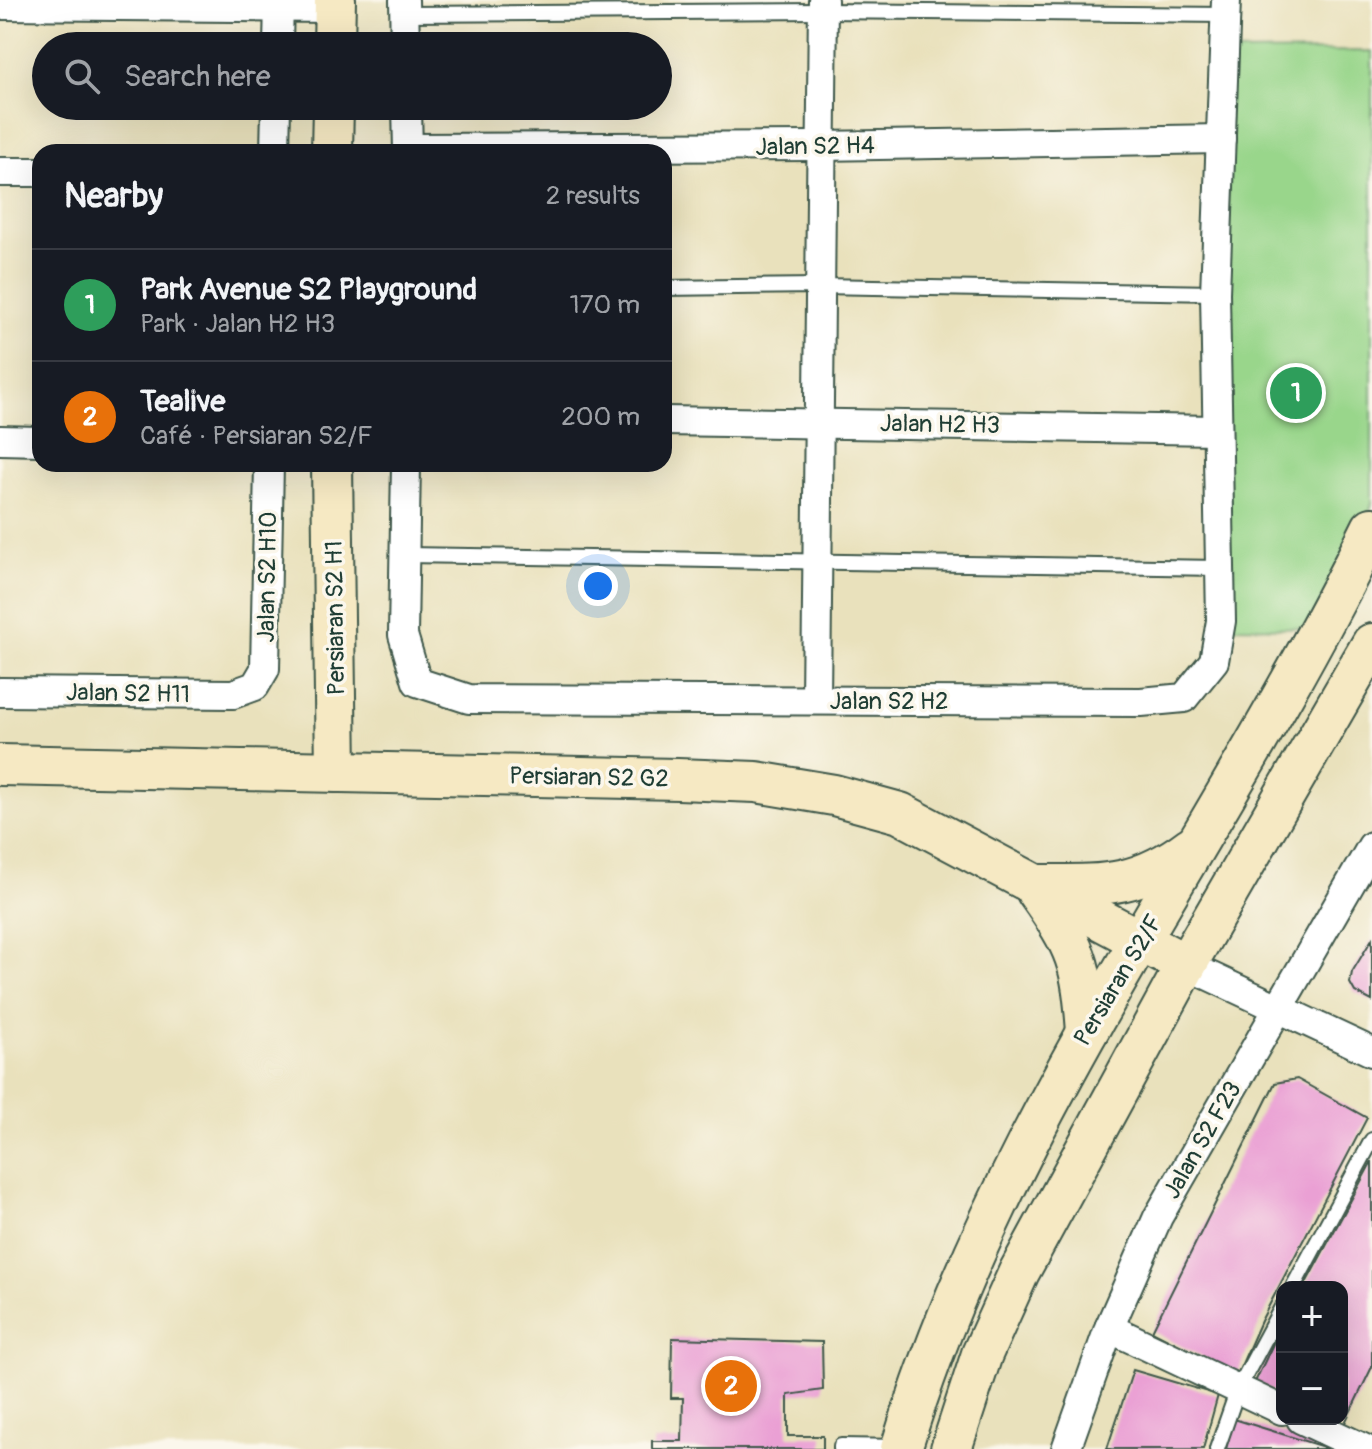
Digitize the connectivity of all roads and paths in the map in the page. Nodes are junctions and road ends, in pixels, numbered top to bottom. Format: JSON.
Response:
{"nodes":[{"id":1,"x":278,"y":3,"type":"edge"},
{"id":2,"x":0,"y":5,"type":"edge"},
{"id":3,"x":822,"y":6,"type":"edge"},
{"id":4,"x":404,"y":7,"type":"edge"},
{"id":5,"x":1226,"y":8,"type":"edge"},
{"id":6,"x":335,"y":18,"type":"edge"},
{"id":7,"x":278,"y":32,"type":"edge"},
{"id":8,"x":405,"y":32,"type":"edge"},
{"id":9,"x":276,"y":120,"type":"edge"},
{"id":10,"x":333,"y":120,"type":"edge"},
{"id":11,"x":407,"y":120,"type":"edge"},
{"id":12,"x":1221,"y":139,"type":"junction"},
{"id":13,"x":275,"y":144,"type":"edge"},
{"id":14,"x":332,"y":144,"type":"edge"},
{"id":15,"x":408,"y":144,"type":"edge"},
{"id":16,"x":820,"y":146,"type":"junction"},
{"id":17,"x":672,"y":147,"type":"edge"},
{"id":18,"x":0,"y":172,"type":"edge"},
{"id":19,"x":32,"y":172,"type":"edge"},
{"id":20,"x":819,"y":286,"type":"junction"},
{"id":21,"x":672,"y":288,"type":"edge"},
{"id":22,"x":1215,"y":293,"type":"junction"},
{"id":23,"x":672,"y":421,"type":"edge"},
{"id":24,"x":817,"y":422,"type":"junction"},
{"id":25,"x":1216,"y":430,"type":"junction"},
{"id":26,"x":0,"y":440,"type":"edge"},
{"id":27,"x":32,"y":441,"type":"edge"},
{"id":28,"x":269,"y":472,"type":"edge"},
{"id":29,"x":332,"y":472,"type":"edge"},
{"id":30,"x":406,"y":472,"type":"edge"},
{"id":31,"x":1372,"y":528,"type":"edge"},
{"id":32,"x":405,"y":555,"type":"junction"},
{"id":33,"x":817,"y":561,"type":"junction"},
{"id":34,"x":1219,"y":568,"type":"junction"},
{"id":35,"x":1372,"y":644,"type":"edge"},
{"id":36,"x":255,"y":686,"type":"joint"},
{"id":37,"x":0,"y":692,"type":"edge"},
{"id":38,"x":816,"y":700,"type":"junction"},
{"id":39,"x":0,"y":765,"type":"edge"},
{"id":40,"x":336,"y":772,"type":"junction"},
{"id":41,"x":1199,"y":840,"type":"junction"},
{"id":42,"x":1372,"y":846,"type":"edge"},
{"id":43,"x":1033,"y":885,"type":"junction"},
{"id":44,"x":1141,"y":943,"type":"junction"},
{"id":45,"x":1186,"y":965,"type":"junction"},
{"id":46,"x":1279,"y":1006,"type":"junction"},
{"id":47,"x":1087,"y":1032,"type":"junction"},
{"id":48,"x":1372,"y":1052,"type":"edge"},
{"id":49,"x":1372,"y":1140,"type":"edge"},
{"id":50,"x":1296,"y":1281,"type":"edge"},
{"id":51,"x":1276,"y":1318,"type":"edge"},
{"id":52,"x":1109,"y":1328,"type":"junction"},
{"id":53,"x":1238,"y":1389,"type":"junction"},
{"id":54,"x":1276,"y":1407,"type":"edge"},
{"id":55,"x":1314,"y":1425,"type":"edge"},
{"id":56,"x":901,"y":1448,"type":"edge"},
{"id":57,"x":841,"y":1449,"type":"edge"},
{"id":58,"x":951,"y":1449,"type":"edge"},
{"id":59,"x":1066,"y":1449,"type":"edge"},
{"id":60,"x":1217,"y":1449,"type":"edge"},
{"id":61,"x":1365,"y":1449,"type":"edge"}],
"edges":[{"from":1,"to":2,"type":"street"},
{"from":1,"to":6,"type":"street"},
{"from":1,"to":7,"type":"street"},
{"from":3,"to":4,"type":"lane"},
{"from":3,"to":5,"type":"lane"},
{"from":3,"to":16,"type":"street"},
{"from":4,"to":8,"type":"street"},
{"from":5,"to":12,"type":"street"},
{"from":9,"to":13,"type":"street"},
{"from":10,"to":14,"type":"main road"},
{"from":11,"to":15,"type":"street"},
{"from":12,"to":16,"type":"street","name":"Jalan S2 H4"},
{"from":12,"to":22,"type":"street"},
{"from":16,"to":17,"type":"street","name":"Jalan S2 H4"},
{"from":16,"to":20,"type":"street"},
{"from":18,"to":19,"type":"street"},
{"from":20,"to":21,"type":"lane"},
{"from":20,"to":22,"type":"lane"},
{"from":20,"to":24,"type":"street"},
{"from":22,"to":25,"type":"street"},
{"from":23,"to":24,"type":"street","name":"Jalan H2 H3"},
{"from":24,"to":25,"type":"street","name":"Jalan H2 H3"},
{"from":24,"to":33,"type":"street"},
{"from":25,"to":34,"type":"street"},
{"from":26,"to":27,"type":"street"},
{"from":28,"to":36,"type":"street","name":"Jalan S2 H10"},
{"from":29,"to":40,"type":"main road","name":"Persiaran S2 H1"},
{"from":30,"to":32,"type":"street"},
{"from":31,"to":41,"type":"main road","name":"Persiaran S2/F"},
{"from":32,"to":33,"type":"lane"},
{"from":32,"to":38,"type":"street","name":"Jalan S2 H2"},
{"from":33,"to":34,"type":"lane"},
{"from":33,"to":38,"type":"street"},
{"from":34,"to":38,"type":"street","name":"Jalan S2 H2"},
{"from":35,"to":45,"type":"main road"},
{"from":36,"to":37,"type":"street","name":"Jalan S2 H11"},
{"from":39,"to":40,"type":"main road","name":"Persiaran S2 G2"},
{"from":40,"to":43,"type":"main road","name":"Persiaran S2 G2"},
{"from":41,"to":43,"type":"main road"},
{"from":41,"to":44,"type":"main road","name":"Persiaran S2/F"},
{"from":42,"to":46,"type":"street","name":"Jalan S2 F23"},
{"from":43,"to":44,"type":"main road","name":"Persiaran S2 G2"},
{"from":43,"to":47,"type":"main road"},
{"from":44,"to":45,"type":"main road","name":"Persiaran S2 G2"},
{"from":44,"to":47,"type":"main road","name":"Persiaran S2/F"},
{"from":45,"to":46,"type":"street"},
{"from":45,"to":58,"type":"main road"},
{"from":46,"to":48,"type":"street"},
{"from":46,"to":52,"type":"street","name":"Jalan S2 F23"},
{"from":47,"to":56,"type":"main road","name":"Persiaran S2/F"},
{"from":49,"to":50,"type":"lane"},
{"from":51,"to":53,"type":"lane"},
{"from":52,"to":53,"type":"street"},
{"from":52,"to":59,"type":"street","name":"Jalan S2 F23"},
{"from":53,"to":54,"type":"street"},
{"from":53,"to":60,"type":"lane"},
{"from":55,"to":61,"type":"street"},
{"from":56,"to":57,"type":"lane"}]}
